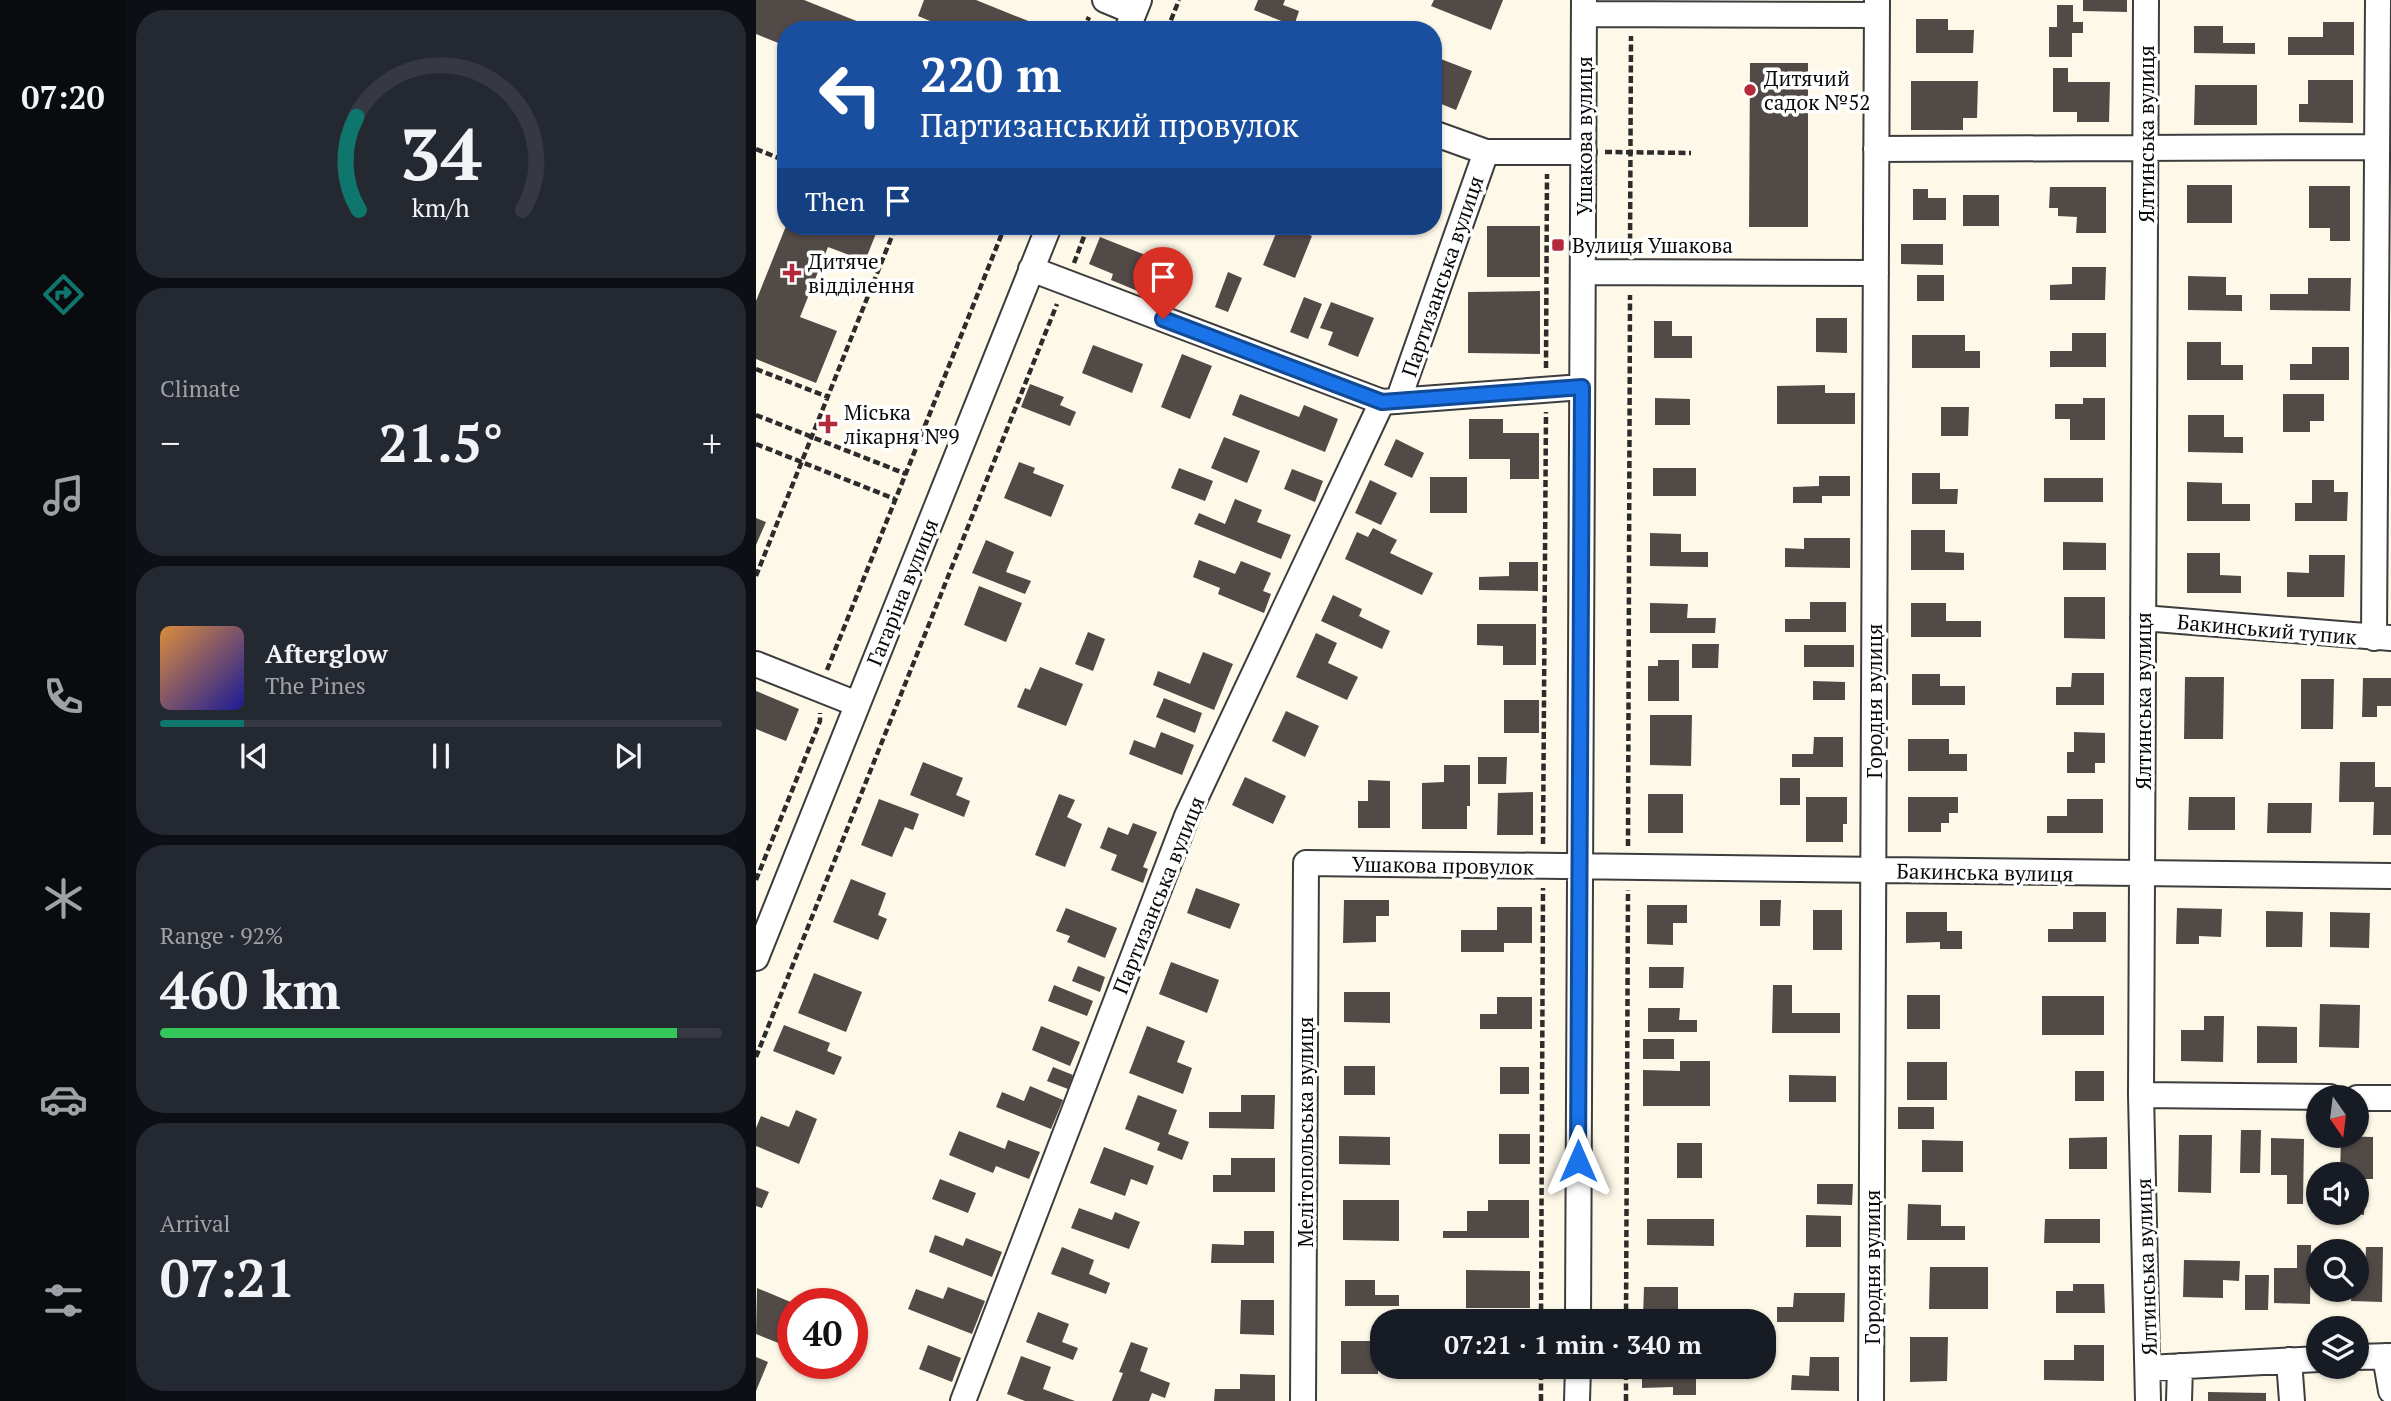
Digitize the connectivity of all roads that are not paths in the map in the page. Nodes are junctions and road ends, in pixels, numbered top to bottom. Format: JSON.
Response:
{"nodes":[{"id":1,"x":1105,"y":0,"type":"edge"},
{"id":2,"x":2146,"y":0,"type":"edge"},
{"id":3,"x":2378,"y":0,"type":"edge"},
{"id":4,"x":1584,"y":7,"type":"edge"},
{"id":5,"x":1877,"y":8,"type":"edge"},
{"id":6,"x":1134,"y":14,"type":"edge"},
{"id":7,"x":1442,"y":136,"type":"edge"},
{"id":8,"x":2377,"y":147,"type":"junction"},
{"id":9,"x":2146,"y":148,"type":"junction"},
{"id":10,"x":1876,"y":149,"type":"junction"},
{"id":11,"x":1486,"y":152,"type":"junction"},
{"id":12,"x":1584,"y":152,"type":"junction"},
{"id":13,"x":1045,"y":235,"type":"edge"},
{"id":14,"x":1031,"y":269,"type":"junction"},
{"id":15,"x":1583,"y":272,"type":"junction"},
{"id":16,"x":1875,"y":273,"type":"junction"},
{"id":17,"x":1582,"y":387,"type":"junction"},
{"id":18,"x":1390,"y":402,"type":"junction"},
{"id":19,"x":2143,"y":618,"type":"junction"},
{"id":20,"x":2382,"y":638,"type":"edge"},
{"id":21,"x":756,"y":664,"type":"edge"},
{"id":22,"x":858,"y":704,"type":"junction"},
{"id":23,"x":1306,"y":863,"type":"joint"},
{"id":24,"x":1580,"y":867,"type":"junction"},
{"id":25,"x":1874,"y":870,"type":"junction"},
{"id":26,"x":2142,"y":873,"type":"junction"},
{"id":27,"x":2391,"y":876,"type":"edge"},
{"id":28,"x":756,"y":958,"type":"edge"},
{"id":29,"x":2141,"y":1095,"type":"junction"},
{"id":30,"x":2306,"y":1097,"type":"edge"},
{"id":31,"x":2370,"y":1098,"type":"edge"},
{"id":32,"x":2391,"y":1098,"type":"edge"},
{"id":33,"x":1578,"y":1309,"type":"edge"},
{"id":34,"x":2388,"y":1356,"type":"edge"},
{"id":35,"x":2369,"y":1357,"type":"edge"},
{"id":36,"x":2306,"y":1359,"type":"edge"},
{"id":37,"x":2290,"y":1360,"type":"junction"},
{"id":38,"x":2180,"y":1366,"type":"junction"},
{"id":39,"x":2148,"y":1368,"type":"junction"},
{"id":40,"x":1578,"y":1379,"type":"edge"},
{"id":41,"x":2391,"y":1391,"type":"edge"},
{"id":42,"x":963,"y":1401,"type":"edge"},
{"id":43,"x":1303,"y":1401,"type":"edge"},
{"id":44,"x":1577,"y":1401,"type":"edge"},
{"id":45,"x":1871,"y":1401,"type":"edge"},
{"id":46,"x":2148,"y":1401,"type":"edge"},
{"id":47,"x":2179,"y":1401,"type":"edge"},
{"id":48,"x":2292,"y":1401,"type":"edge"}],
"edges":[{"from":1,"to":6,"type":"street"},
{"from":2,"to":9,"type":"street","name":"Ялтинська вулиця"},
{"from":3,"to":8,"type":"street"},
{"from":4,"to":5,"type":"street"},
{"from":4,"to":12,"type":"street","name":"Ушакова вулиця"},
{"from":5,"to":10,"type":"street","name":"Городня вулиця"},
{"from":7,"to":11,"type":"street"},
{"from":8,"to":9,"type":"street"},
{"from":8,"to":20,"type":"street"},
{"from":9,"to":10,"type":"street"},
{"from":9,"to":19,"type":"street","name":"Ялтинська вулиця"},
{"from":10,"to":16,"type":"street","name":"Городня вулиця"},
{"from":11,"to":12,"type":"street"},
{"from":11,"to":18,"type":"street","name":"Партизанська вулиця"},
{"from":12,"to":15,"type":"street","name":"Ушакова вулиця"},
{"from":13,"to":14,"type":"street","name":"Гагаріна вулиця"},
{"from":14,"to":18,"type":"street"},
{"from":14,"to":22,"type":"street","name":"Гагаріна вулиця"},
{"from":15,"to":16,"type":"street"},
{"from":15,"to":17,"type":"street","name":"Ушакова вулиця"},
{"from":16,"to":25,"type":"street","name":"Городня вулиця"},
{"from":17,"to":18,"type":"street"},
{"from":17,"to":24,"type":"street","name":"Ушакова вулиця"},
{"from":18,"to":42,"type":"street","name":"Партизанська вулиця"},
{"from":19,"to":20,"type":"street","name":"Бакинський тупик"},
{"from":19,"to":26,"type":"street","name":"Ялтинська вулиця"},
{"from":21,"to":22,"type":"street"},
{"from":22,"to":28,"type":"street","name":"Гагаріна вулиця"},
{"from":23,"to":24,"type":"street","name":"Ушакова провулок"},
{"from":23,"to":43,"type":"street","name":"Мелітопольська вулиця"},
{"from":24,"to":25,"type":"street","name":"Бакинська вулиця"},
{"from":24,"to":33,"type":"street","name":"Ушакова вулиця"},
{"from":25,"to":26,"type":"street","name":"Бакинська вулиця"},
{"from":25,"to":45,"type":"street","name":"Городня вулиця"},
{"from":26,"to":27,"type":"street","name":"Бакинська вулиця"},
{"from":26,"to":29,"type":"street","name":"Ялтинська вулиця"},
{"from":29,"to":30,"type":"street"},
{"from":29,"to":39,"type":"street","name":"Ялтинська вулиця"},
{"from":31,"to":32,"type":"street"},
{"from":34,"to":35,"type":"street"},
{"from":34,"to":41,"type":"street"},
{"from":36,"to":37,"type":"street"},
{"from":37,"to":38,"type":"street"},
{"from":37,"to":48,"type":"street"},
{"from":38,"to":39,"type":"street"},
{"from":38,"to":47,"type":"street"},
{"from":39,"to":46,"type":"street","name":"Ялтинська вулиця"},
{"from":40,"to":44,"type":"street"}]}
